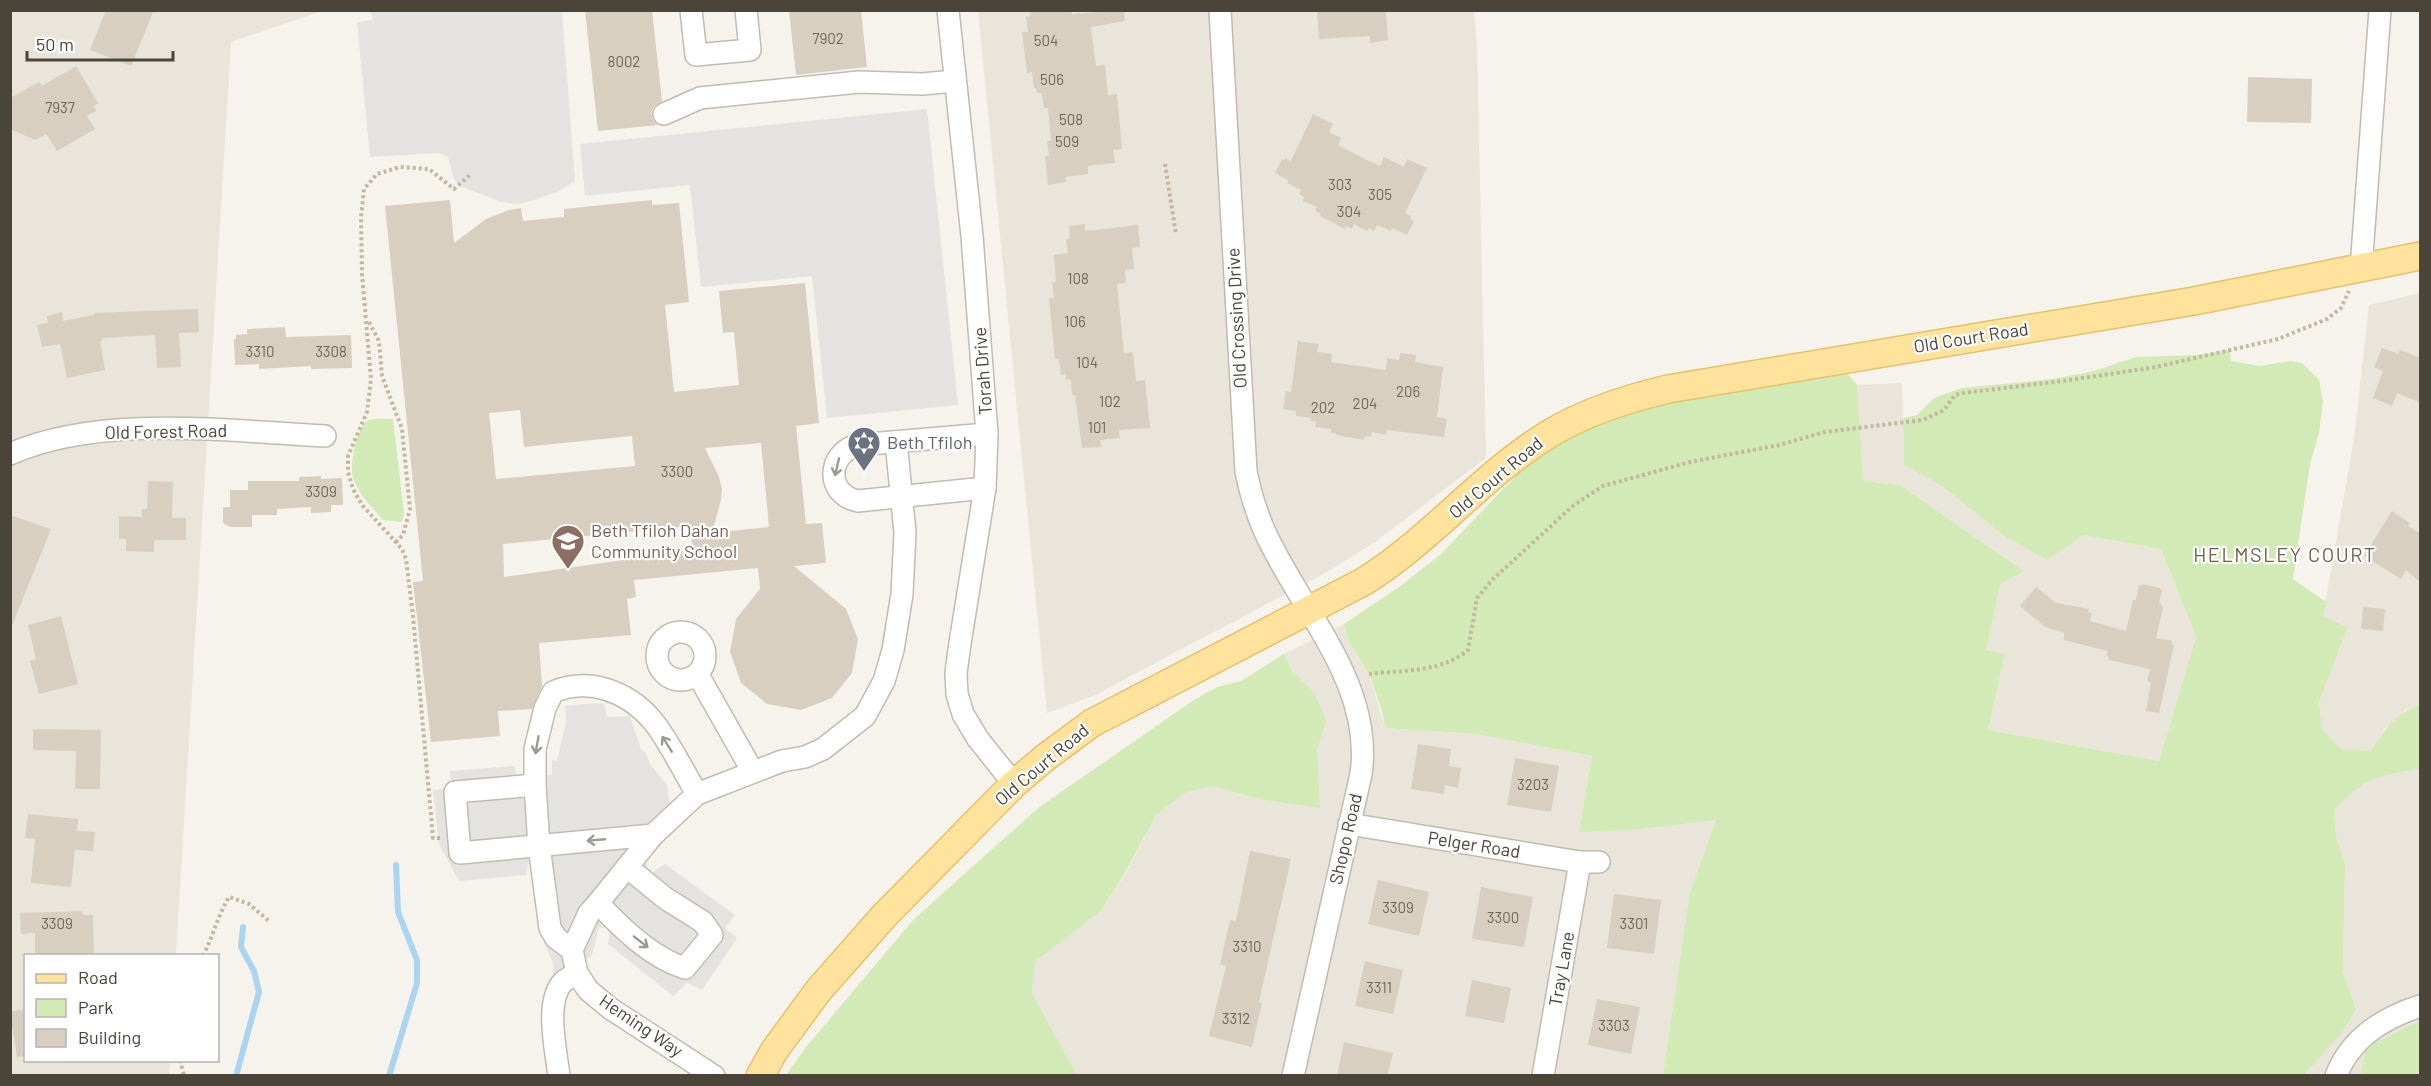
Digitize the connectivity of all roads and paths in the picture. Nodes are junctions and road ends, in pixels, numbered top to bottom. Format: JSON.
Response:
{"nodes":[{"id":1,"x":691,"y":10,"type":"edge"},
{"id":2,"x":747,"y":10,"type":"edge"},
{"id":3,"x":948,"y":10,"type":"edge"},
{"id":4,"x":1220,"y":10,"type":"edge"},
{"id":5,"x":2380,"y":10,"type":"edge"},
{"id":6,"x":955,"y":81,"type":"junction"},
{"id":7,"x":663,"y":114,"type":"dead end"},
{"id":8,"x":1165,"y":164,"type":"dead end"},
{"id":9,"x":470,"y":175,"type":"dead end"},
{"id":10,"x":1176,"y":234,"type":"dead end"},
{"id":11,"x":2421,"y":256,"type":"edge"},
{"id":12,"x":2361,"y":268,"type":"junction"},
{"id":13,"x":2349,"y":294,"type":"dead end"},
{"id":14,"x":367,"y":319,"type":"junction"},
{"id":15,"x":987,"y":434,"type":"junction"},
{"id":16,"x":325,"y":436,"type":"dead end"},
{"id":17,"x":896,"y":442,"type":"junction"},
{"id":18,"x":10,"y":454,"type":"edge"},
{"id":19,"x":985,"y":488,"type":"junction"},
{"id":20,"x":902,"y":497,"type":"junction"},
{"id":21,"x":396,"y":542,"type":"junction"},
{"id":22,"x":1309,"y":610,"type":"junction"},
{"id":23,"x":1369,"y":674,"type":"dead end"},
{"id":24,"x":698,"y":675,"type":"dead end"},
{"id":25,"x":753,"y":772,"type":"junction"},
{"id":26,"x":1014,"y":784,"type":"junction"},
{"id":27,"x":535,"y":785,"type":"junction"},
{"id":28,"x":697,"y":794,"type":"junction"},
{"id":29,"x":1349,"y":824,"type":"junction"},
{"id":30,"x":653,"y":835,"type":"junction"},
{"id":31,"x":459,"y":837,"type":"junction"},
{"id":32,"x":539,"y":846,"type":"junction"},
{"id":33,"x":1590,"y":862,"type":"joint"},
{"id":34,"x":627,"y":867,"type":"junction"},
{"id":35,"x":598,"y":903,"type":"junction"},
{"id":36,"x":269,"y":921,"type":"dead end"},
{"id":37,"x":572,"y":950,"type":"junction"},
{"id":38,"x":204,"y":954,"type":"edge"},
{"id":39,"x":577,"y":973,"type":"junction"},
{"id":40,"x":2421,"y":1006,"type":"edge"},
{"id":41,"x":559,"y":1076,"type":"edge"},
{"id":42,"x":714,"y":1076,"type":"edge"},
{"id":43,"x":760,"y":1076,"type":"edge"},
{"id":44,"x":1293,"y":1076,"type":"edge"},
{"id":45,"x":1543,"y":1076,"type":"edge"},
{"id":46,"x":2336,"y":1076,"type":"edge"}],
"edges":[{"from":1,"to":2,"type":"street"},
{"from":3,"to":6,"type":"street","name":"Torah Drive"},
{"from":4,"to":22,"type":"street","name":"Old Crossing Drive"},
{"from":5,"to":12,"type":"street"},
{"from":6,"to":7,"type":"street"},
{"from":6,"to":15,"type":"street","name":"Torah Drive"},
{"from":8,"to":10,"type":"path"},
{"from":9,"to":14,"type":"path"},
{"from":11,"to":12,"type":"main road","name":"Old Court Road"},
{"from":12,"to":22,"type":"main road","name":"Old Court Road"},
{"from":13,"to":23,"type":"path"},
{"from":14,"to":21,"type":"path"},
{"from":14,"to":21,"type":"path"},
{"from":15,"to":17,"type":"street"},
{"from":15,"to":19,"type":"street","name":"Torah Drive"},
{"from":16,"to":18,"type":"street","name":"Old Forest Road"},
{"from":17,"to":20,"type":"street"},
{"from":17,"to":20,"type":"street","one_way":true},
{"from":19,"to":20,"type":"street"},
{"from":19,"to":26,"type":"street","name":"Torah Drive"},
{"from":20,"to":25,"type":"street"},
{"from":21,"to":31,"type":"path"},
{"from":22,"to":26,"type":"main road","name":"Old Court Road"},
{"from":22,"to":29,"type":"street","name":"Shopo Road"},
{"from":24,"to":25,"type":"street"},
{"from":25,"to":28,"type":"street"},
{"from":26,"to":43,"type":"main road","name":"Old Court Road"},
{"from":28,"to":27,"type":"street","one_way":true},
{"from":27,"to":31,"type":"street"},
{"from":27,"to":32,"type":"street"},
{"from":28,"to":30,"type":"street"},
{"from":29,"to":33,"type":"street","name":"Pelger Road"},
{"from":29,"to":44,"type":"street","name":"Shopo Road"},
{"from":30,"to":32,"type":"street","one_way":true},
{"from":30,"to":34,"type":"street"},
{"from":31,"to":32,"type":"street"},
{"from":32,"to":37,"type":"street"},
{"from":33,"to":45,"type":"street","name":"Tray Lane"},
{"from":34,"to":35,"type":"street"},
{"from":35,"to":34,"type":"street","one_way":true},
{"from":35,"to":37,"type":"street"},
{"from":36,"to":38,"type":"path"},
{"from":37,"to":39,"type":"street"},
{"from":39,"to":41,"type":"street"},
{"from":39,"to":42,"type":"street","name":"Heming Way"},
{"from":40,"to":46,"type":"street"}]}
